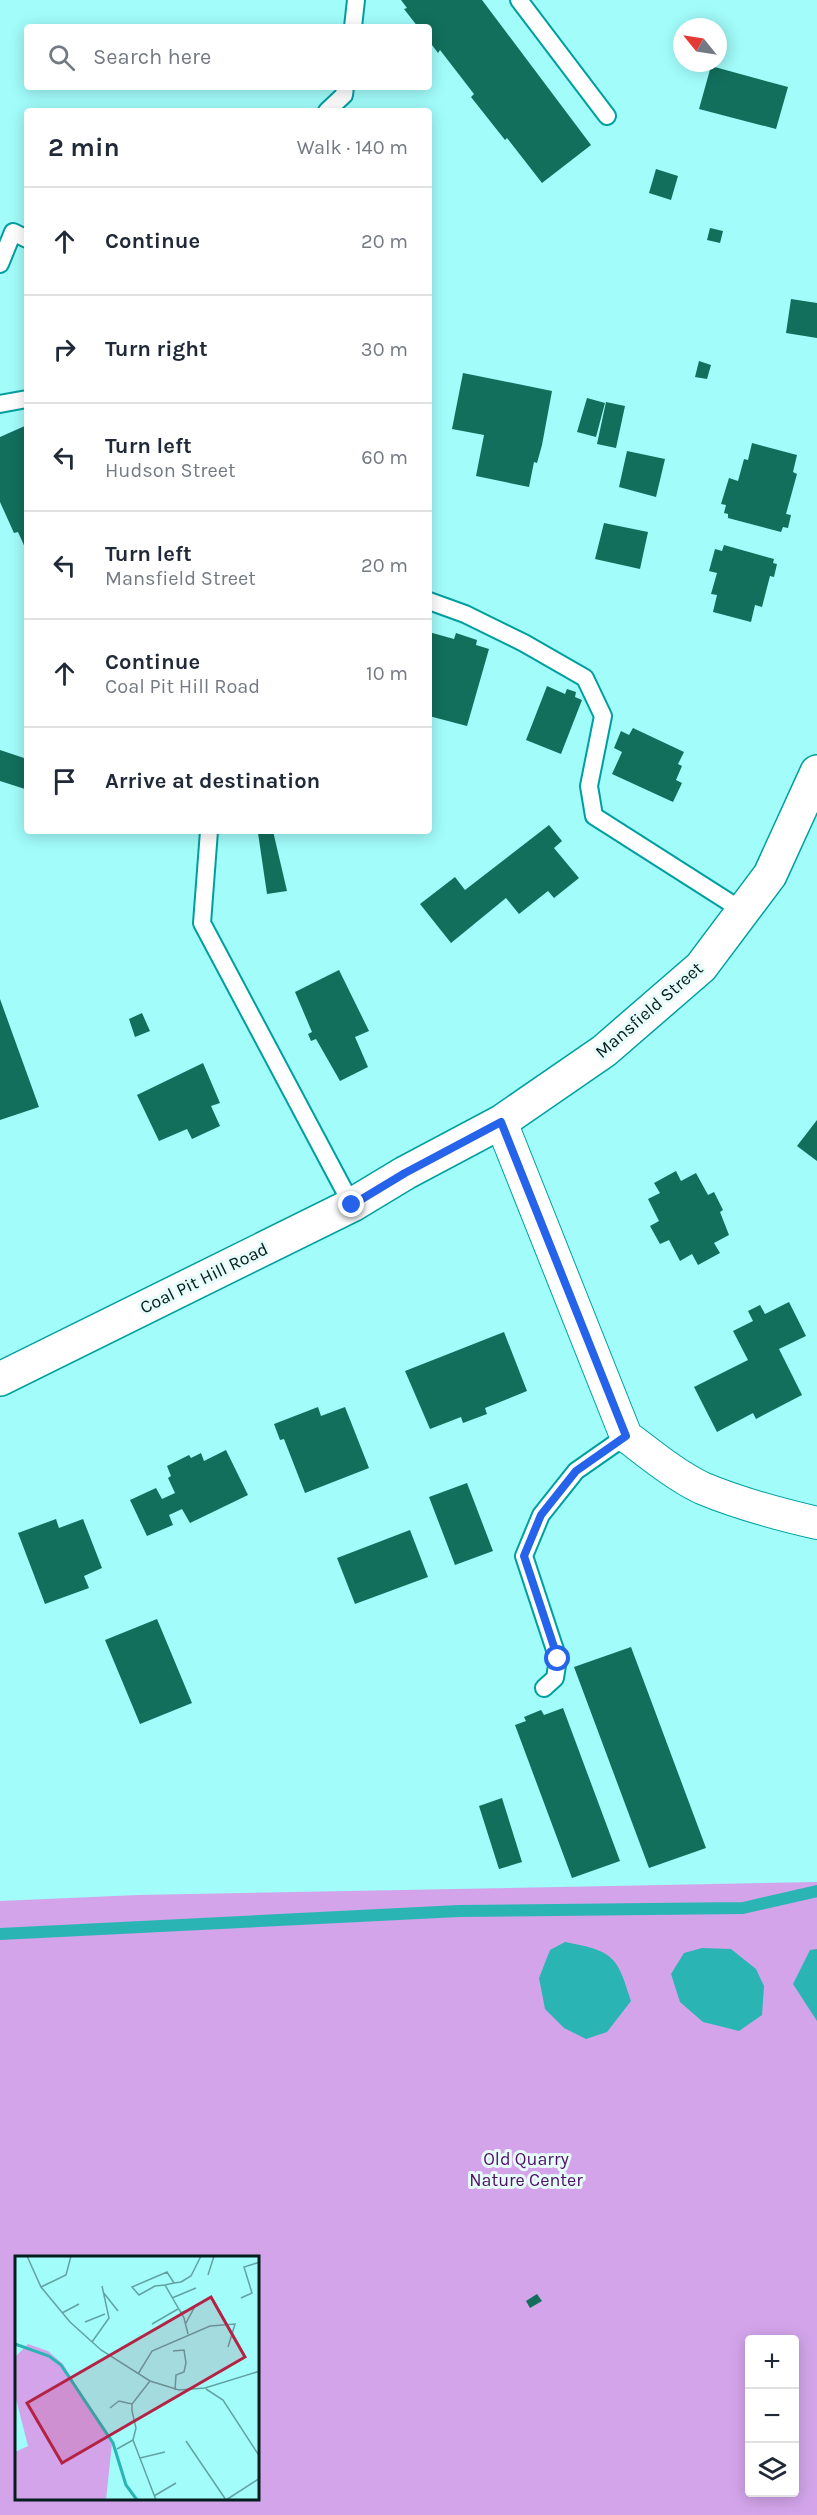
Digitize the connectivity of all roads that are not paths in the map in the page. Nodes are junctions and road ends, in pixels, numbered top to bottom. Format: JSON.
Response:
{"nodes":[{"id":1,"x":356,"y":0,"type":"edge"},
{"id":2,"x":519,"y":0,"type":"edge"},
{"id":3,"x":353,"y":24,"type":"edge"},
{"id":4,"x":345,"y":90,"type":"edge"},
{"id":5,"x":330,"y":108,"type":"edge"},
{"id":6,"x":607,"y":116,"type":"dead end"},
{"id":7,"x":24,"y":238,"type":"edge"},
{"id":8,"x":0,"y":264,"type":"edge"},
{"id":9,"x":24,"y":400,"type":"edge"},
{"id":10,"x":0,"y":404,"type":"edge"},
{"id":11,"x":432,"y":602,"type":"edge"},
{"id":12,"x":817,"y":772,"type":"edge"},
{"id":13,"x":209,"y":834,"type":"edge"},
{"id":14,"x":743,"y":911,"type":"junction"},
{"id":15,"x":501,"y":1122,"type":"junction"},
{"id":16,"x":405,"y":1173,"type":"joint"},
{"id":17,"x":352,"y":1205,"type":"junction"},
{"id":18,"x":0,"y":1378,"type":"edge"},
{"id":19,"x":626,"y":1436,"type":"junction"},
{"id":20,"x":817,"y":1523,"type":"edge"},
{"id":21,"x":544,"y":1688,"type":"dead end"}],
"edges":[{"from":1,"to":3,"type":"lane"},
{"from":2,"to":6,"type":"lane"},
{"from":4,"to":5,"type":"lane"},
{"from":7,"to":8,"type":"lane"},
{"from":9,"to":10,"type":"lane"},
{"from":11,"to":14,"type":"lane"},
{"from":12,"to":14,"type":"street","name":"Mansfield Street"},
{"from":13,"to":17,"type":"lane"},
{"from":14,"to":15,"type":"street","name":"Mansfield Street"},
{"from":15,"to":16,"type":"street","name":"Mansfield Street"},
{"from":15,"to":19,"type":"street"},
{"from":16,"to":17,"type":"street","name":"Coal Pit Hill Road"},
{"from":17,"to":18,"type":"street","name":"Coal Pit Hill Road"},
{"from":19,"to":20,"type":"street"},
{"from":19,"to":21,"type":"lane"}]}
